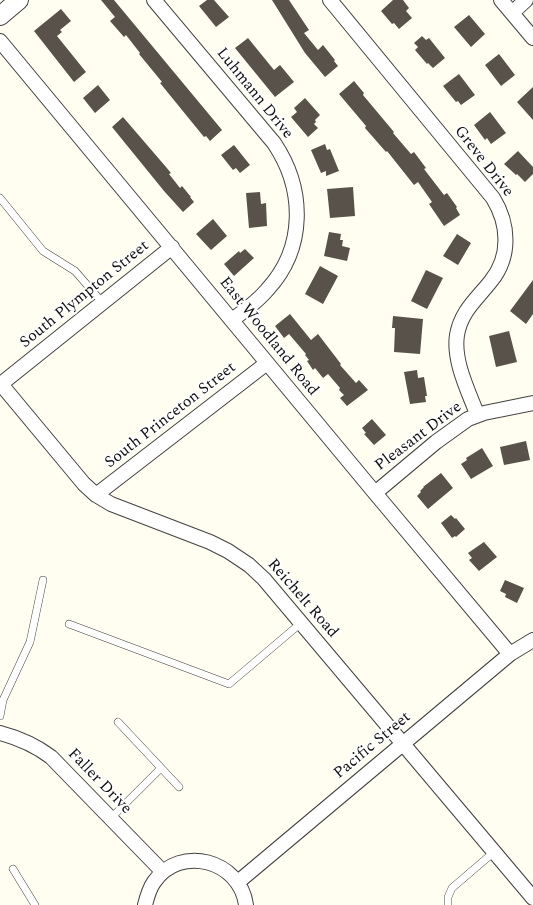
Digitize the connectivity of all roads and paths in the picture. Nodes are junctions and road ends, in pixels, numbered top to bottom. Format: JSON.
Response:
{"nodes":[{"id":1,"x":19,"y":0,"type":"edge"},
{"id":2,"x":154,"y":0,"type":"edge"},
{"id":3,"x":330,"y":0,"type":"edge"},
{"id":4,"x":501,"y":0,"type":"edge"},
{"id":5,"x":526,"y":0,"type":"edge"},
{"id":6,"x":512,"y":13,"type":"junction"},
{"id":7,"x":0,"y":16,"type":"edge"},
{"id":8,"x":533,"y":38,"type":"edge"},
{"id":9,"x":0,"y":41,"type":"edge"},
{"id":10,"x":0,"y":198,"type":"edge"},
{"id":11,"x":172,"y":247,"type":"junction"},
{"id":12,"x":102,"y":302,"type":"junction"},
{"id":13,"x":232,"y":320,"type":"junction"},
{"id":14,"x":267,"y":363,"type":"junction"},
{"id":15,"x":0,"y":384,"type":"edge"},
{"id":16,"x":533,"y":403,"type":"edge"},
{"id":17,"x":478,"y":414,"type":"junction"},
{"id":18,"x":375,"y":493,"type":"junction"},
{"id":19,"x":96,"y":495,"type":"junction"},
{"id":20,"x":43,"y":580,"type":"dead end"},
{"id":21,"x":301,"y":623,"type":"junction"},
{"id":22,"x":69,"y":624,"type":"dead end"},
{"id":23,"x":533,"y":640,"type":"edge"},
{"id":24,"x":510,"y":654,"type":"junction"},
{"id":25,"x":0,"y":716,"type":"edge"},
{"id":26,"x":118,"y":722,"type":"dead end"},
{"id":27,"x":0,"y":733,"type":"edge"},
{"id":28,"x":402,"y":743,"type":"junction"},
{"id":29,"x":161,"y":768,"type":"junction"},
{"id":30,"x":179,"y":787,"type":"dead end"},
{"id":31,"x":111,"y":818,"type":"junction"},
{"id":32,"x":494,"y":852,"type":"junction"},
{"id":33,"x":13,"y":869,"type":"dead end"},
{"id":34,"x":163,"y":872,"type":"junction"},
{"id":35,"x":238,"y":882,"type":"junction"},
{"id":36,"x":533,"y":898,"type":"edge"},
{"id":37,"x":35,"y":905,"type":"edge"},
{"id":38,"x":145,"y":905,"type":"edge"},
{"id":39,"x":246,"y":905,"type":"edge"},
{"id":40,"x":448,"y":905,"type":"edge"}],
"edges":[{"from":1,"to":7,"type":"street"},
{"from":2,"to":13,"type":"street","name":"Luhmann Drive"},
{"from":3,"to":17,"type":"street","name":"Greve Drive"},
{"from":4,"to":6,"type":"street"},
{"from":5,"to":6,"type":"street"},
{"from":6,"to":8,"type":"street"},
{"from":9,"to":11,"type":"street","name":"East Woodland Road"},
{"from":10,"to":12,"type":"lane"},
{"from":11,"to":12,"type":"street","name":"South Plympton Street"},
{"from":11,"to":13,"type":"street","name":"East Woodland Road"},
{"from":12,"to":15,"type":"street","name":"South Plympton Street"},
{"from":13,"to":14,"type":"street","name":"East Woodland Road"},
{"from":14,"to":18,"type":"street","name":"East Woodland Road"},
{"from":14,"to":19,"type":"street","name":"South Princeton Street"},
{"from":15,"to":19,"type":"street","name":"Reichelt Road"},
{"from":16,"to":17,"type":"street","name":"Pleasant Drive"},
{"from":17,"to":18,"type":"street","name":"Pleasant Drive"},
{"from":18,"to":24,"type":"street","name":"East Woodland Road"},
{"from":19,"to":21,"type":"street","name":"Reichelt Road"},
{"from":20,"to":25,"type":"lane"},
{"from":21,"to":22,"type":"lane"},
{"from":21,"to":28,"type":"street","name":"Reichelt Road"},
{"from":23,"to":24,"type":"street","name":"Pacific Street"},
{"from":24,"to":28,"type":"street","name":"Pacific Street"},
{"from":26,"to":29,"type":"lane"},
{"from":27,"to":31,"type":"street","name":"Faller Drive"},
{"from":28,"to":32,"type":"street","name":"Reichelt Road"},
{"from":28,"to":35,"type":"street","name":"Pacific Street"},
{"from":29,"to":30,"type":"lane"},
{"from":29,"to":31,"type":"lane"},
{"from":31,"to":34,"type":"street","name":"Faller Drive"},
{"from":32,"to":36,"type":"street","name":"Reichelt Road"},
{"from":32,"to":40,"type":"lane"},
{"from":33,"to":37,"type":"lane"},
{"from":34,"to":35,"type":"street"},
{"from":34,"to":38,"type":"street"},
{"from":35,"to":39,"type":"street"}]}
